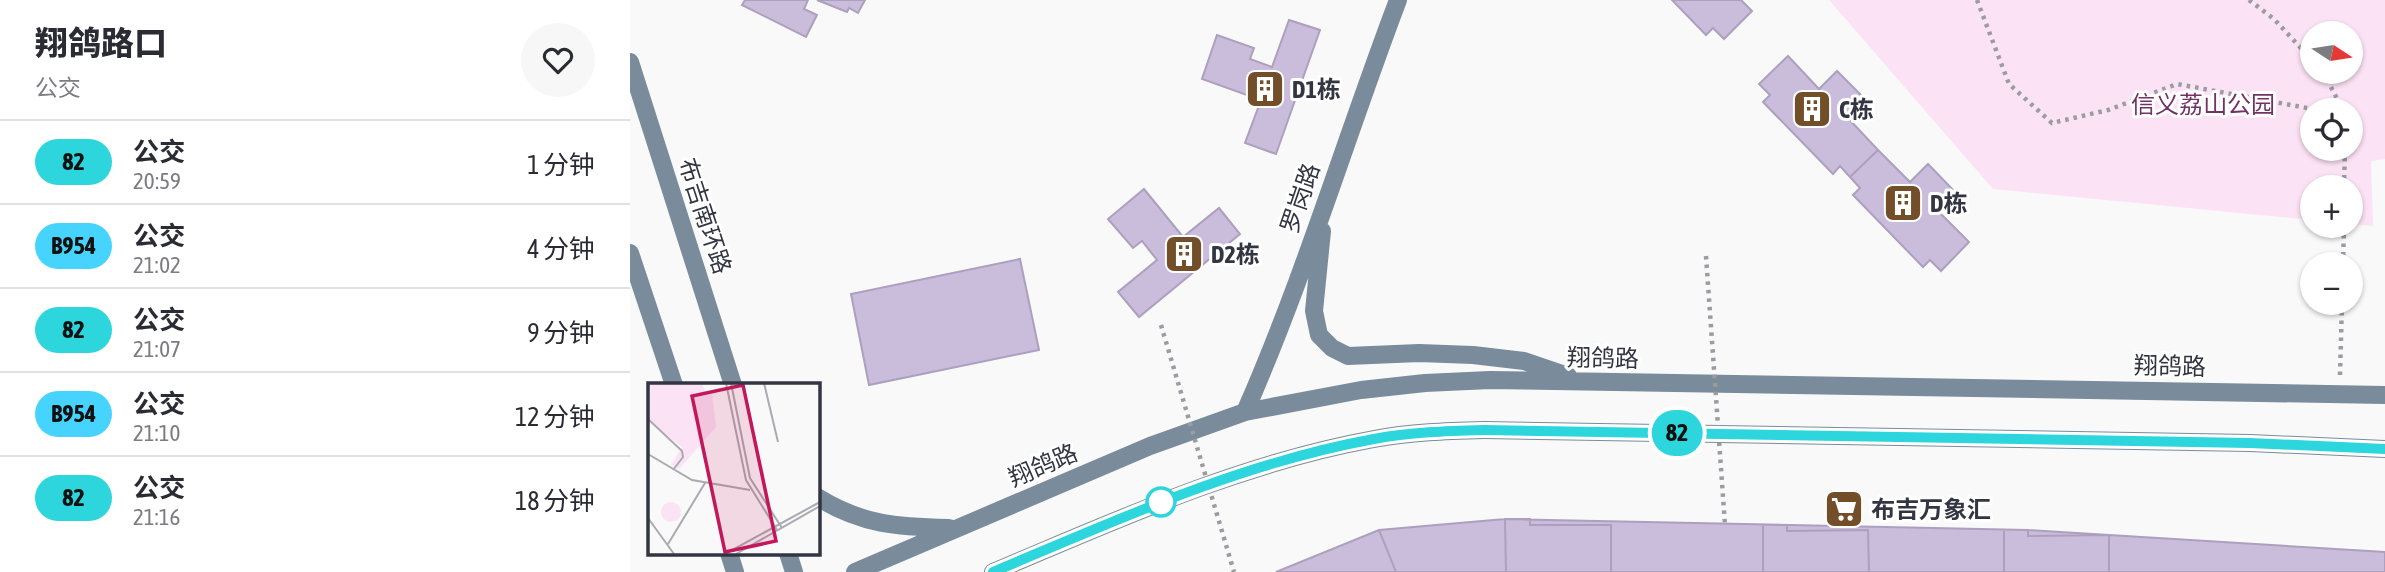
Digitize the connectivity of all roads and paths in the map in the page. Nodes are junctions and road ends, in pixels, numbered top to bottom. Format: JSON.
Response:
{"nodes":[{"id":1,"x":1398,"y":0,"type":"edge"},
{"id":2,"x":1978,"y":0,"type":"edge"},
{"id":3,"x":2249,"y":0,"type":"edge"},
{"id":4,"x":2300,"y":47,"type":"edge"},
{"id":5,"x":630,"y":62,"type":"edge"},
{"id":6,"x":2300,"y":107,"type":"edge"},
{"id":7,"x":1324,"y":205,"type":"junction"},
{"id":8,"x":630,"y":253,"type":"edge"},
{"id":9,"x":1706,"y":256,"type":"dead end"},
{"id":10,"x":2342,"y":315,"type":"edge"},
{"id":11,"x":1161,"y":325,"type":"dead end"},
{"id":12,"x":1584,"y":382,"type":"junction"},
{"id":13,"x":673,"y":383,"type":"edge"},
{"id":14,"x":732,"y":383,"type":"edge"},
{"id":15,"x":2340,"y":393,"type":"junction"},
{"id":16,"x":2385,"y":395,"type":"edge"},
{"id":17,"x":1245,"y":412,"type":"junction"},
{"id":18,"x":2385,"y":449,"type":"edge"},
{"id":19,"x":819,"y":497,"type":"edge"},
{"id":20,"x":1725,"y":525,"type":"dead end"},
{"id":21,"x":956,"y":528,"type":"junction"},
{"id":22,"x":729,"y":554,"type":"edge"},
{"id":23,"x":788,"y":554,"type":"edge"},
{"id":24,"x":735,"y":572,"type":"edge"},
{"id":25,"x":794,"y":572,"type":"edge"},
{"id":26,"x":855,"y":572,"type":"edge"},
{"id":27,"x":993,"y":572,"type":"edge"},
{"id":28,"x":1234,"y":572,"type":"edge"}],
"edges":[{"from":1,"to":7,"type":"street","name":"罗岗路"},
{"from":2,"to":6,"type":"path"},
{"from":3,"to":4,"type":"path"},
{"from":5,"to":14,"type":"street","name":"布吉南环路"},
{"from":7,"to":12,"type":"street"},
{"from":7,"to":17,"type":"street","name":"罗岗路"},
{"from":8,"to":13,"type":"street"},
{"from":9,"to":20,"type":"path","bridge":true},
{"from":10,"to":15,"type":"path"},
{"from":11,"to":28,"type":"path","bridge":true},
{"from":12,"to":15,"type":"street","name":"翔鸽路"},
{"from":12,"to":17,"type":"street","name":"翔鸽路"},
{"from":15,"to":16,"type":"street","name":"翔鸽路"},
{"from":17,"to":21,"type":"street","name":"翔鸽路"},
{"from":18,"to":27,"type":"street"},
{"from":19,"to":21,"type":"street"},
{"from":21,"to":26,"type":"street","name":"翔鸽路"},
{"from":22,"to":24,"type":"street"},
{"from":23,"to":25,"type":"street"}]}
